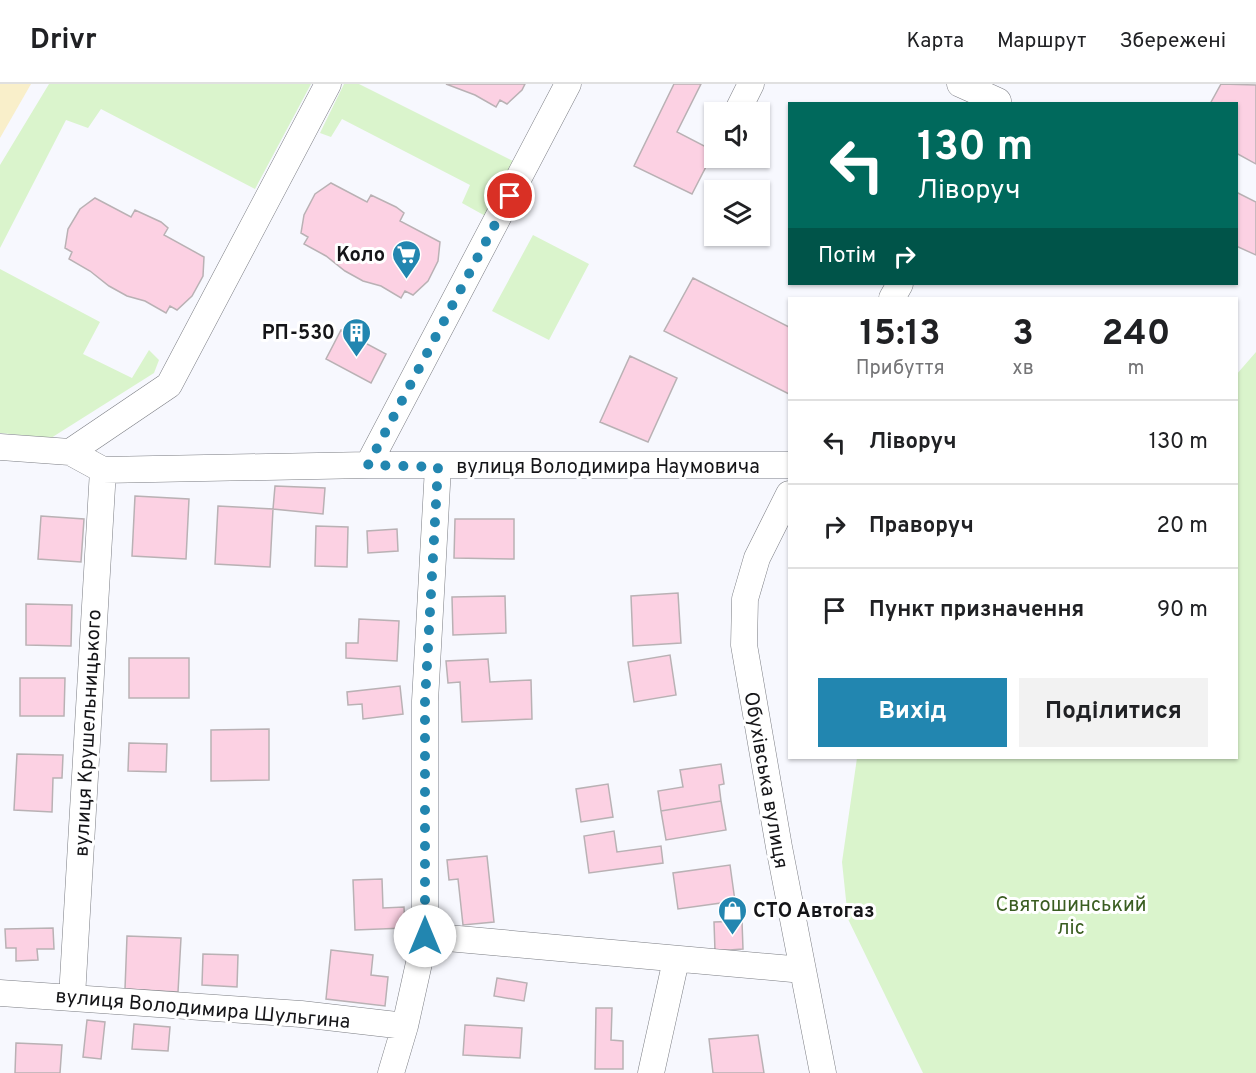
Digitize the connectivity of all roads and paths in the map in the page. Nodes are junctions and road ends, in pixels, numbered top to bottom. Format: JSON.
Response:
{"nodes":[{"id":1,"x":328,"y":84,"type":"edge"},
{"id":2,"x":568,"y":84,"type":"edge"},
{"id":3,"x":751,"y":84,"type":"edge"},
{"id":4,"x":960,"y":84,"type":"edge"},
{"id":5,"x":1001,"y":96,"type":"edge"},
{"id":6,"x":742,"y":102,"type":"edge"},
{"id":7,"x":0,"y":447,"type":"edge"},
{"id":8,"x":70,"y":452,"type":"junction"},
{"id":9,"x":368,"y":465,"type":"junction"},
{"id":10,"x":788,"y":465,"type":"edge"},
{"id":11,"x":438,"y":467,"type":"junction"},
{"id":12,"x":103,"y":470,"type":"junction"},
{"id":13,"x":788,"y":498,"type":"edge"},
{"id":14,"x":780,"y":529,"type":"edge"},
{"id":15,"x":425,"y":936,"type":"junction"},
{"id":16,"x":676,"y":960,"type":"junction"},
{"id":17,"x":803,"y":970,"type":"junction"},
{"id":18,"x":0,"y":993,"type":"edge"},
{"id":19,"x":72,"y":996,"type":"junction"},
{"id":20,"x":405,"y":1026,"type":"junction"},
{"id":21,"x":391,"y":1073,"type":"edge"},
{"id":22,"x":651,"y":1073,"type":"edge"},
{"id":23,"x":823,"y":1073,"type":"edge"}],
"edges":[{"from":1,"to":8,"type":"street"},
{"from":2,"to":9,"type":"street"},
{"from":3,"to":6,"type":"street"},
{"from":4,"to":5,"type":"street"},
{"from":7,"to":8,"type":"street","name":"вулиця Володимира Наумовича"},
{"from":8,"to":12,"type":"street","name":"вулиця Володимира Наумовича"},
{"from":9,"to":11,"type":"street","name":"вулиця Володимира Наумовича"},
{"from":9,"to":12,"type":"street","name":"вулиця Володимира Наумовича"},
{"from":10,"to":11,"type":"street","name":"вулиця Володимира Наумовича"},
{"from":11,"to":15,"type":"street"},
{"from":12,"to":19,"type":"street","name":"вулиця Крушельницького"},
{"from":13,"to":14,"type":"street","name":"Обухівська вулиця"},
{"from":14,"to":17,"type":"street","name":"Обухівська вулиця"},
{"from":15,"to":16,"type":"street"},
{"from":15,"to":20,"type":"street"},
{"from":16,"to":17,"type":"street"},
{"from":16,"to":22,"type":"street"},
{"from":17,"to":23,"type":"street","name":"Обухівська вулиця"},
{"from":18,"to":19,"type":"street","name":"вулиця Володимира Шульгина"},
{"from":19,"to":20,"type":"street","name":"вулиця Володимира Шульгина"},
{"from":20,"to":21,"type":"street"}]}
